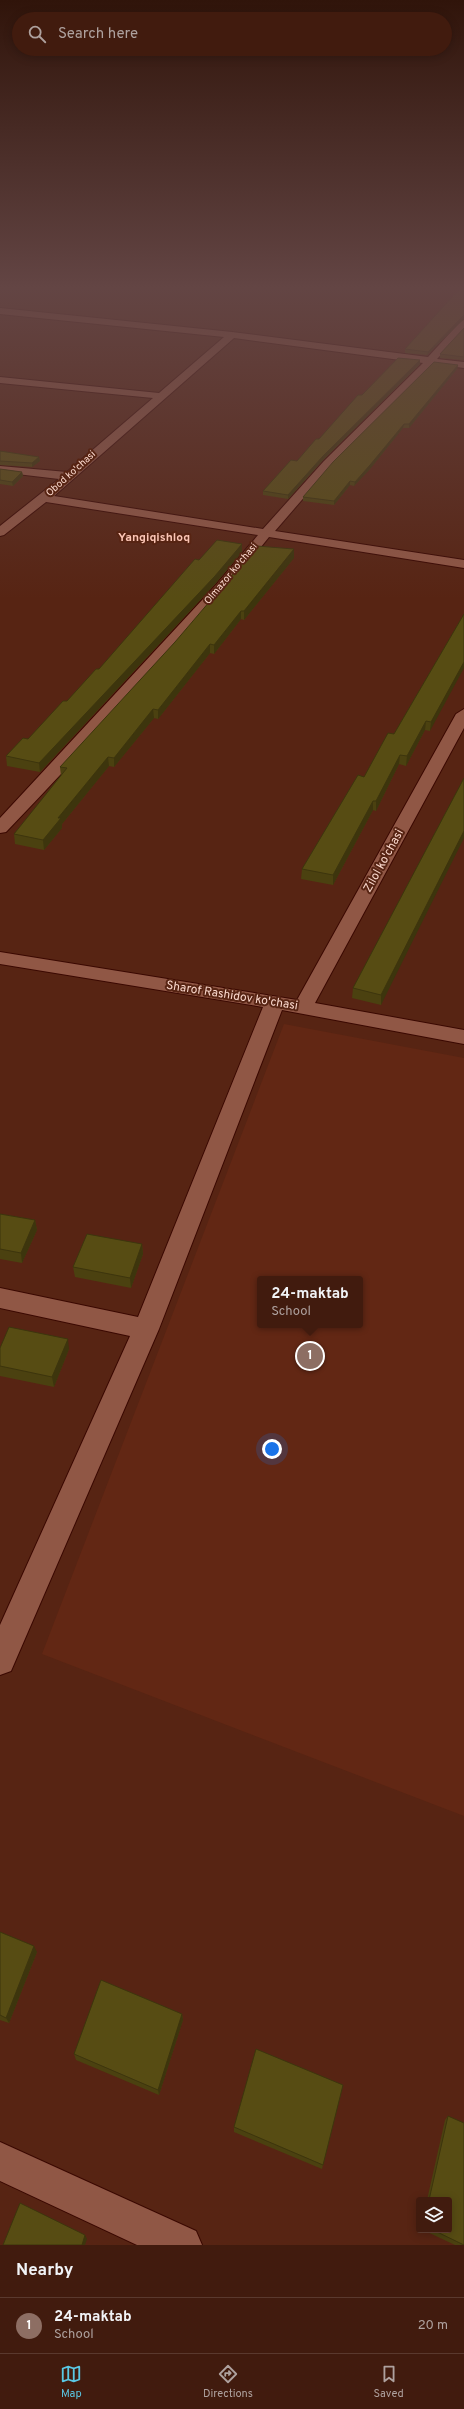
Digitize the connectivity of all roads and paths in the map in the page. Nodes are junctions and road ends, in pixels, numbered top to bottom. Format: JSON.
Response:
{"nodes":[{"id":1,"x":98,"y":390,"type":"edge"},
{"id":2,"x":168,"y":390,"type":"edge"},
{"id":3,"x":401,"y":390,"type":"edge"},
{"id":4,"x":161,"y":396,"type":"junction"},
{"id":5,"x":0,"y":469,"type":"edge"},
{"id":6,"x":66,"y":476,"type":"junction"},
{"id":7,"x":44,"y":498,"type":"junction"},
{"id":8,"x":0,"y":532,"type":"edge"},
{"id":9,"x":266,"y":532,"type":"junction"},
{"id":10,"x":464,"y":564,"type":"edge"},
{"id":11,"x":464,"y":714,"type":"edge"},
{"id":12,"x":0,"y":828,"type":"edge"},
{"id":13,"x":0,"y":958,"type":"edge"},
{"id":14,"x":275,"y":1003,"type":"junction"},
{"id":15,"x":303,"y":1007,"type":"junction"},
{"id":16,"x":464,"y":1037,"type":"edge"},
{"id":17,"x":0,"y":1298,"type":"edge"},
{"id":18,"x":146,"y":1329,"type":"junction"},
{"id":19,"x":0,"y":1660,"type":"edge"},
{"id":20,"x":0,"y":2161,"type":"edge"},
{"id":21,"x":182,"y":2245,"type":"edge"}],
"edges":[{"from":1,"to":4,"type":"street"},
{"from":2,"to":4,"type":"street","name":"Obod ko'chasi"},
{"from":3,"to":9,"type":"street","name":"Olmazor ko'chasi"},
{"from":4,"to":6,"type":"street","name":"Obod ko'chasi"},
{"from":5,"to":6,"type":"street"},
{"from":6,"to":7,"type":"street","name":"Obod ko'chasi"},
{"from":7,"to":8,"type":"street","name":"Obod ko'chasi"},
{"from":7,"to":9,"type":"street"},
{"from":9,"to":10,"type":"street"},
{"from":9,"to":12,"type":"street","name":"Olmazor ko'chasi"},
{"from":11,"to":15,"type":"street","name":"Zilol ko'chasi"},
{"from":13,"to":14,"type":"street","name":"Sharof Rashidov ko'chasi"},
{"from":14,"to":15,"type":"street","name":"Sharof Rashidov ko'chasi"},
{"from":14,"to":18,"type":"street"},
{"from":15,"to":16,"type":"street","name":"Sharof Rashidov ko'chasi"},
{"from":17,"to":18,"type":"street"},
{"from":18,"to":19,"type":"street"},
{"from":20,"to":21,"type":"street"}]}
